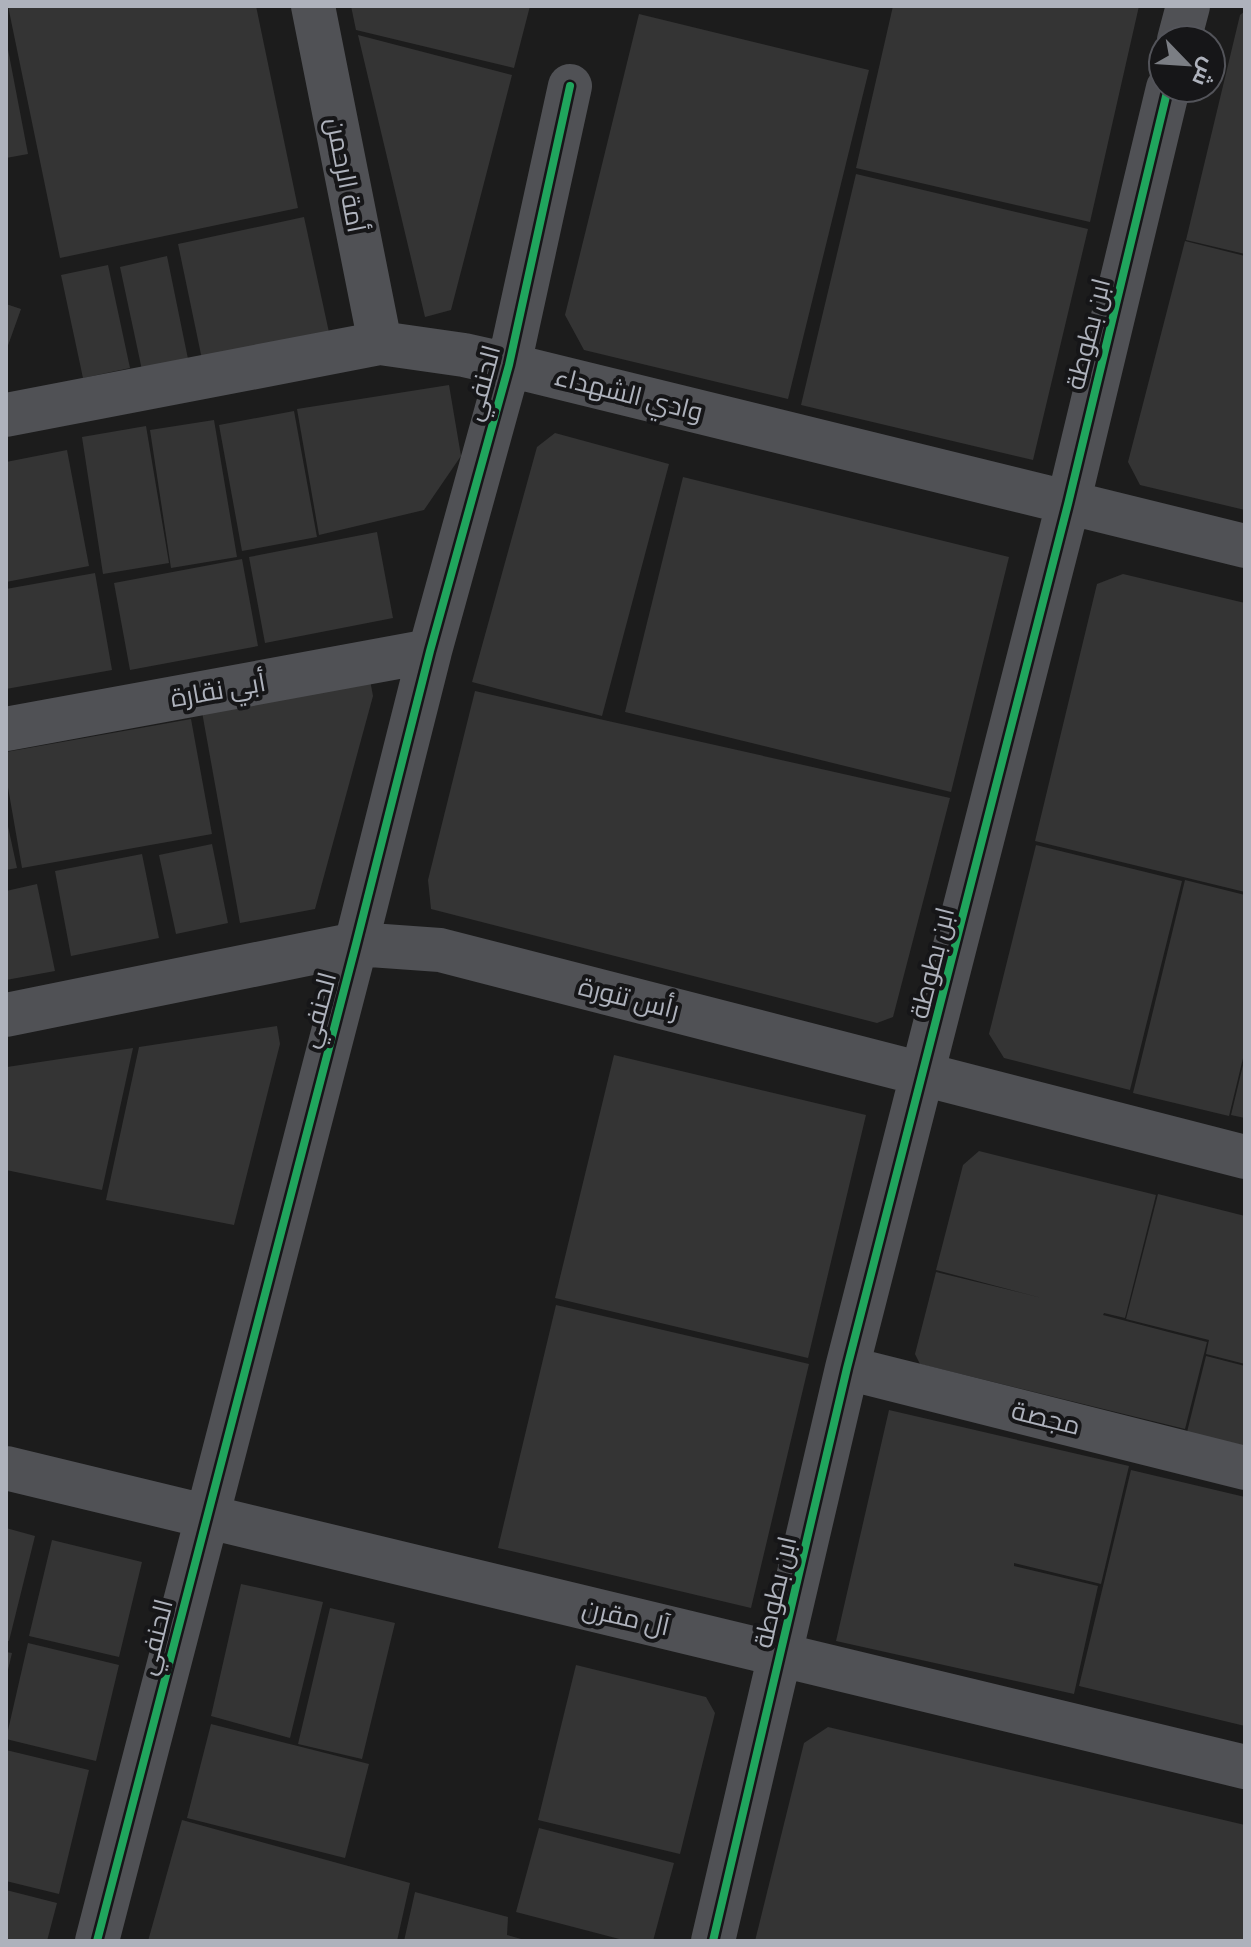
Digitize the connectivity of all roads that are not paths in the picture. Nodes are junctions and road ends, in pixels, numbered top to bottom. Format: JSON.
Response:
{"nodes":[{"id":1,"x":313,"y":6,"type":"edge"},
{"id":2,"x":570,"y":86,"type":"dead end"},
{"id":3,"x":1164,"y":104,"type":"edge"},
{"id":4,"x":380,"y":343,"type":"junction"},
{"id":5,"x":509,"y":365,"type":"junction"},
{"id":6,"x":6,"y":415,"type":"edge"},
{"id":7,"x":1068,"y":504,"type":"junction"},
{"id":8,"x":1245,"y":546,"type":"edge"},
{"id":9,"x":430,"y":651,"type":"junction"},
{"id":10,"x":6,"y":729,"type":"edge"},
{"id":11,"x":356,"y":944,"type":"junction"},
{"id":12,"x":6,"y":1015,"type":"edge"},
{"id":13,"x":924,"y":1074,"type":"junction"},
{"id":14,"x":1245,"y":1157,"type":"edge"},
{"id":15,"x":847,"y":1368,"type":"junction"},
{"id":16,"x":6,"y":1468,"type":"edge"},
{"id":17,"x":1245,"y":1468,"type":"edge"},
{"id":18,"x":206,"y":1517,"type":"junction"},
{"id":19,"x":781,"y":1653,"type":"junction"},
{"id":20,"x":1245,"y":1767,"type":"edge"},
{"id":21,"x":97,"y":1941,"type":"edge"},
{"id":22,"x":713,"y":1941,"type":"edge"}],
"edges":[{"from":1,"to":4,"type":"street","name":"أمة الرحمن"},
{"from":2,"to":5,"type":"street","name":"الحنفي"},
{"from":3,"to":7,"type":"street","name":"ابن بطوطة"},
{"from":4,"to":5,"type":"street","name":"وادي الشهداء"},
{"from":4,"to":6,"type":"street","name":"وادي الشهداء"},
{"from":5,"to":7,"type":"street","name":"وادي الشهداء"},
{"from":5,"to":9,"type":"street","name":"الحنفي"},
{"from":7,"to":8,"type":"street","name":"وادي الشهداء"},
{"from":7,"to":13,"type":"street","name":"ابن بطوطة"},
{"from":9,"to":10,"type":"street","name":"أبي نقارة"},
{"from":9,"to":11,"type":"street","name":"الحنفي"},
{"from":11,"to":12,"type":"street","name":"رأس تنورة"},
{"from":11,"to":13,"type":"street","name":"رأس تنورة"},
{"from":11,"to":18,"type":"street","name":"الحنفي"},
{"from":13,"to":14,"type":"street","name":"رأس تنورة"},
{"from":13,"to":15,"type":"street","name":"ابن بطوطة"},
{"from":15,"to":17,"type":"street","name":"مجصة"},
{"from":15,"to":19,"type":"street","name":"ابن بطوطة"},
{"from":16,"to":18,"type":"street","name":"آل مقرن"},
{"from":18,"to":19,"type":"street","name":"آل مقرن"},
{"from":18,"to":21,"type":"street","name":"الحنفي"},
{"from":19,"to":20,"type":"street","name":"آل مقرن"},
{"from":19,"to":22,"type":"street","name":"ابن بطوطة"}]}
